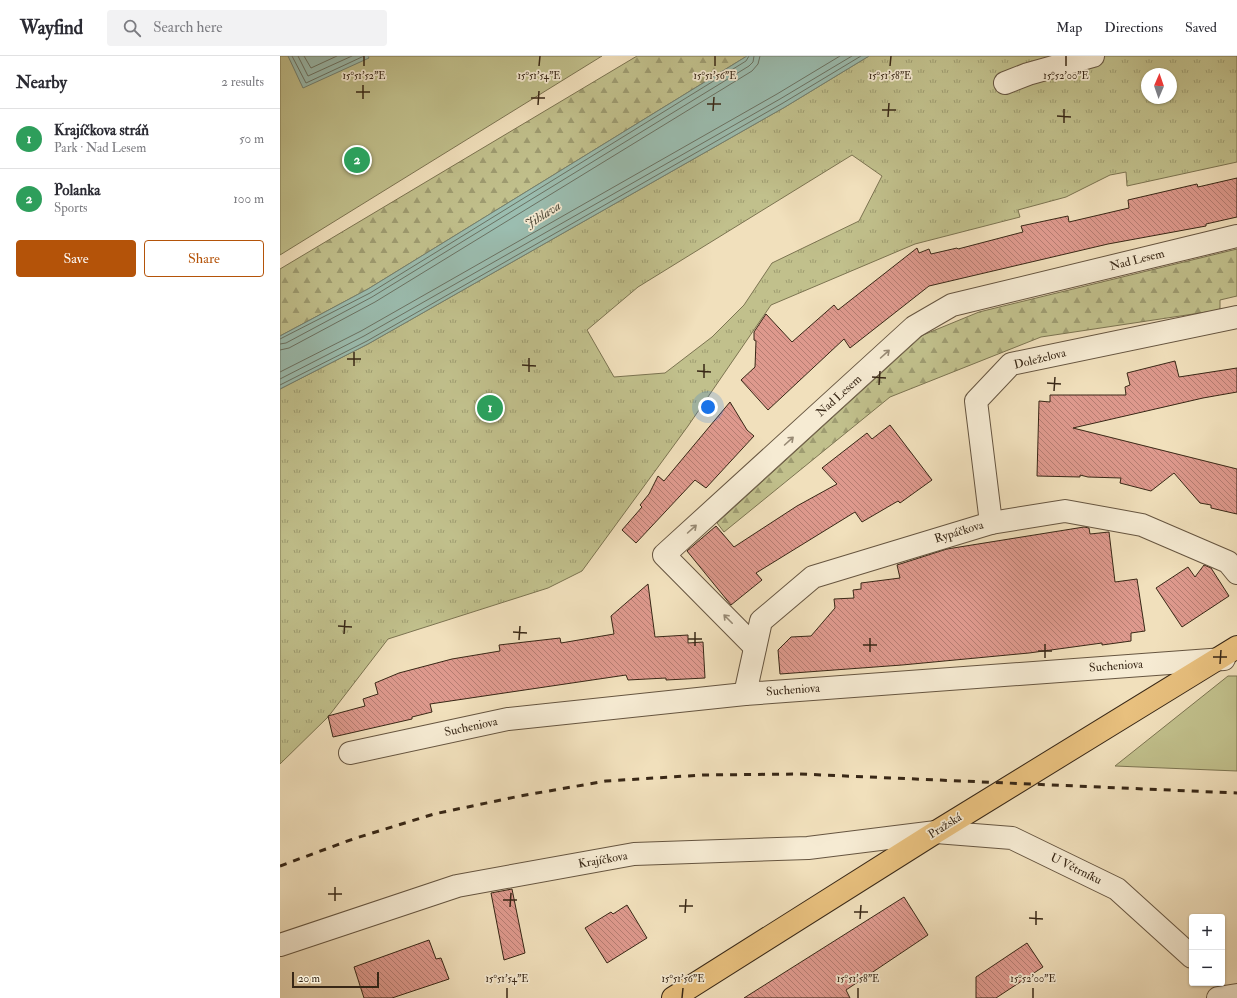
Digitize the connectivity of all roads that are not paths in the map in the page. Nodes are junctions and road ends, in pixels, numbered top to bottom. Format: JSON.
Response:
{"nodes":[{"id":1,"x":1094,"y":56,"type":"edge"},
{"id":2,"x":1005,"y":83,"type":"dead end"},
{"id":3,"x":1237,"y":236,"type":"edge"},
{"id":4,"x":1237,"y":317,"type":"edge"},
{"id":5,"x":991,"y":522,"type":"junction"},
{"id":6,"x":1237,"y":573,"type":"edge"},
{"id":7,"x":755,"y":647,"type":"junction"},
{"id":8,"x":1231,"y":655,"type":"edge"},
{"id":9,"x":745,"y":694,"type":"junction"},
{"id":10,"x":350,"y":753,"type":"dead end"},
{"id":11,"x":936,"y":832,"type":"junction"},
{"id":12,"x":280,"y":945,"type":"edge"},
{"id":13,"x":1189,"y":954,"type":"edge"},
{"id":14,"x":1225,"y":983,"type":"edge"},
{"id":15,"x":1237,"y":993,"type":"edge"},
{"id":16,"x":673,"y":998,"type":"edge"},
{"id":17,"x":1218,"y":998,"type":"edge"}],
"edges":[{"from":1,"to":2,"type":"street"},
{"from":7,"to":3,"type":"street","name":"Nad Lesem","one_way":true},
{"from":4,"to":5,"type":"street","name":"Doleželova"},
{"from":5,"to":6,"type":"street","name":"Rypáčkova"},
{"from":5,"to":7,"type":"street","name":"Rypáčkova"},
{"from":7,"to":9,"type":"street","name":"Rypáčkova"},
{"from":8,"to":9,"type":"street","name":"Sucheniova"},
{"from":8,"to":11,"type":"main road","name":"Pražská"},
{"from":9,"to":10,"type":"street","name":"Sucheniova"},
{"from":11,"to":12,"type":"street","name":"Krajíčkova"},
{"from":11,"to":13,"type":"street","name":"U Větrníku"},
{"from":11,"to":16,"type":"main road","name":"Pražská"},
{"from":14,"to":15,"type":"street"},
{"from":15,"to":17,"type":"street"}]}
